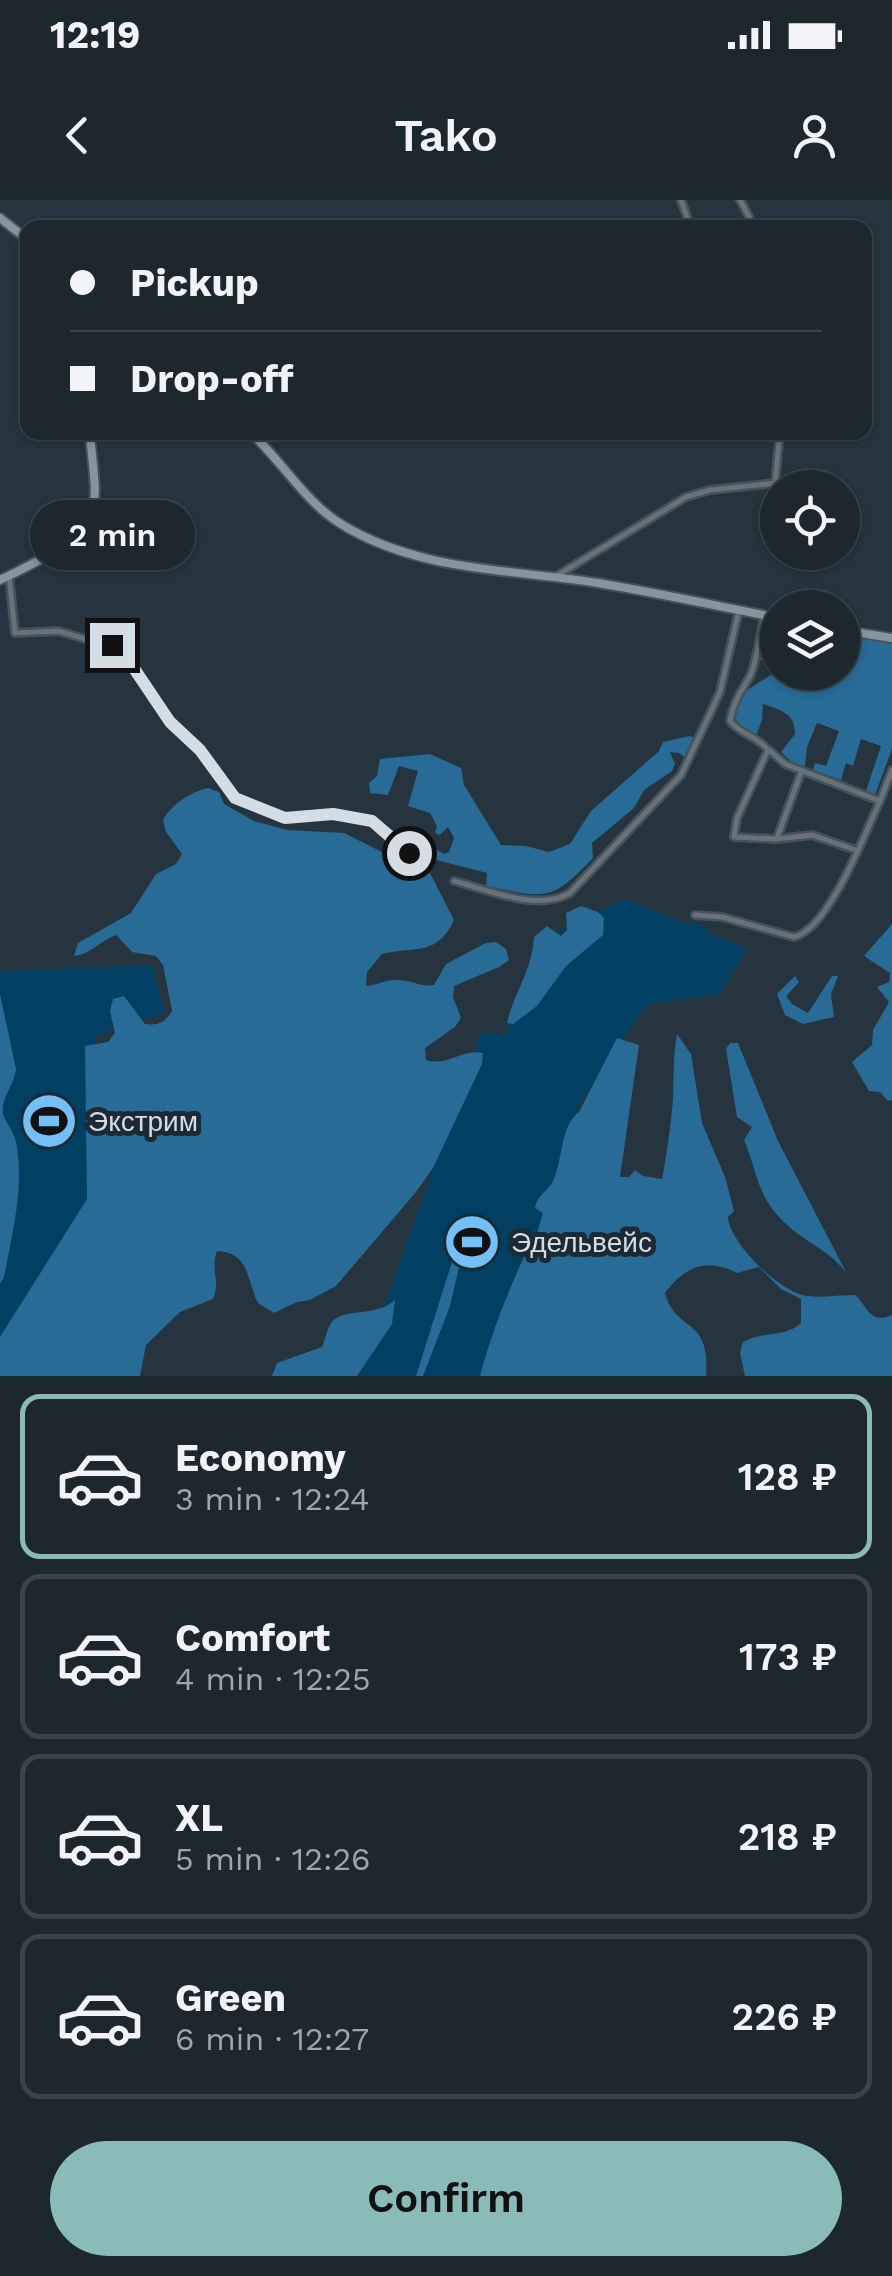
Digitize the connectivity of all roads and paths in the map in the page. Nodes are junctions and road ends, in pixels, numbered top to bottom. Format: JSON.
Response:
{"nodes":[{"id":1,"x":0,"y":218,"type":"edge"},
{"id":2,"x":20,"y":234,"type":"edge"},
{"id":3,"x":90,"y":440,"type":"edge"},
{"id":4,"x":257,"y":440,"type":"edge"},
{"id":5,"x":779,"y":440,"type":"edge"},
{"id":6,"x":556,"y":577,"type":"junction"},
{"id":7,"x":5,"y":578,"type":"edge"},
{"id":8,"x":739,"y":610,"type":"junction"},
{"id":9,"x":760,"y":614,"type":"edge"},
{"id":10,"x":760,"y":632,"type":"edge"},
{"id":11,"x":860,"y":633,"type":"edge"},
{"id":12,"x":892,"y":638,"type":"edge"},
{"id":13,"x":767,"y":749,"type":"junction"},
{"id":14,"x":802,"y":770,"type":"junction"},
{"id":15,"x":892,"y":770,"type":"edge"},
{"id":16,"x":880,"y":801,"type":"junction"},
{"id":17,"x":776,"y":839,"type":"junction"},
{"id":18,"x":856,"y":850,"type":"junction"},
{"id":19,"x":409,"y":853,"type":"dead end"},
{"id":20,"x":454,"y":881,"type":"dead end"},
{"id":21,"x":695,"y":915,"type":"dead end"}],
"edges":[{"from":1,"to":2,"type":"street"},
{"from":3,"to":7,"type":"street"},
{"from":4,"to":6,"type":"street"},
{"from":5,"to":6,"type":"street"},
{"from":6,"to":8,"type":"street"},
{"from":7,"to":19,"type":"street"},
{"from":8,"to":9,"type":"street"},
{"from":8,"to":20,"type":"street"},
{"from":10,"to":13,"type":"street"},
{"from":11,"to":12,"type":"street"},
{"from":13,"to":14,"type":"street"},
{"from":13,"to":17,"type":"street"},
{"from":14,"to":16,"type":"street"},
{"from":14,"to":17,"type":"street"},
{"from":15,"to":16,"type":"street"},
{"from":16,"to":18,"type":"street"},
{"from":17,"to":18,"type":"street"},
{"from":18,"to":21,"type":"street"}]}
